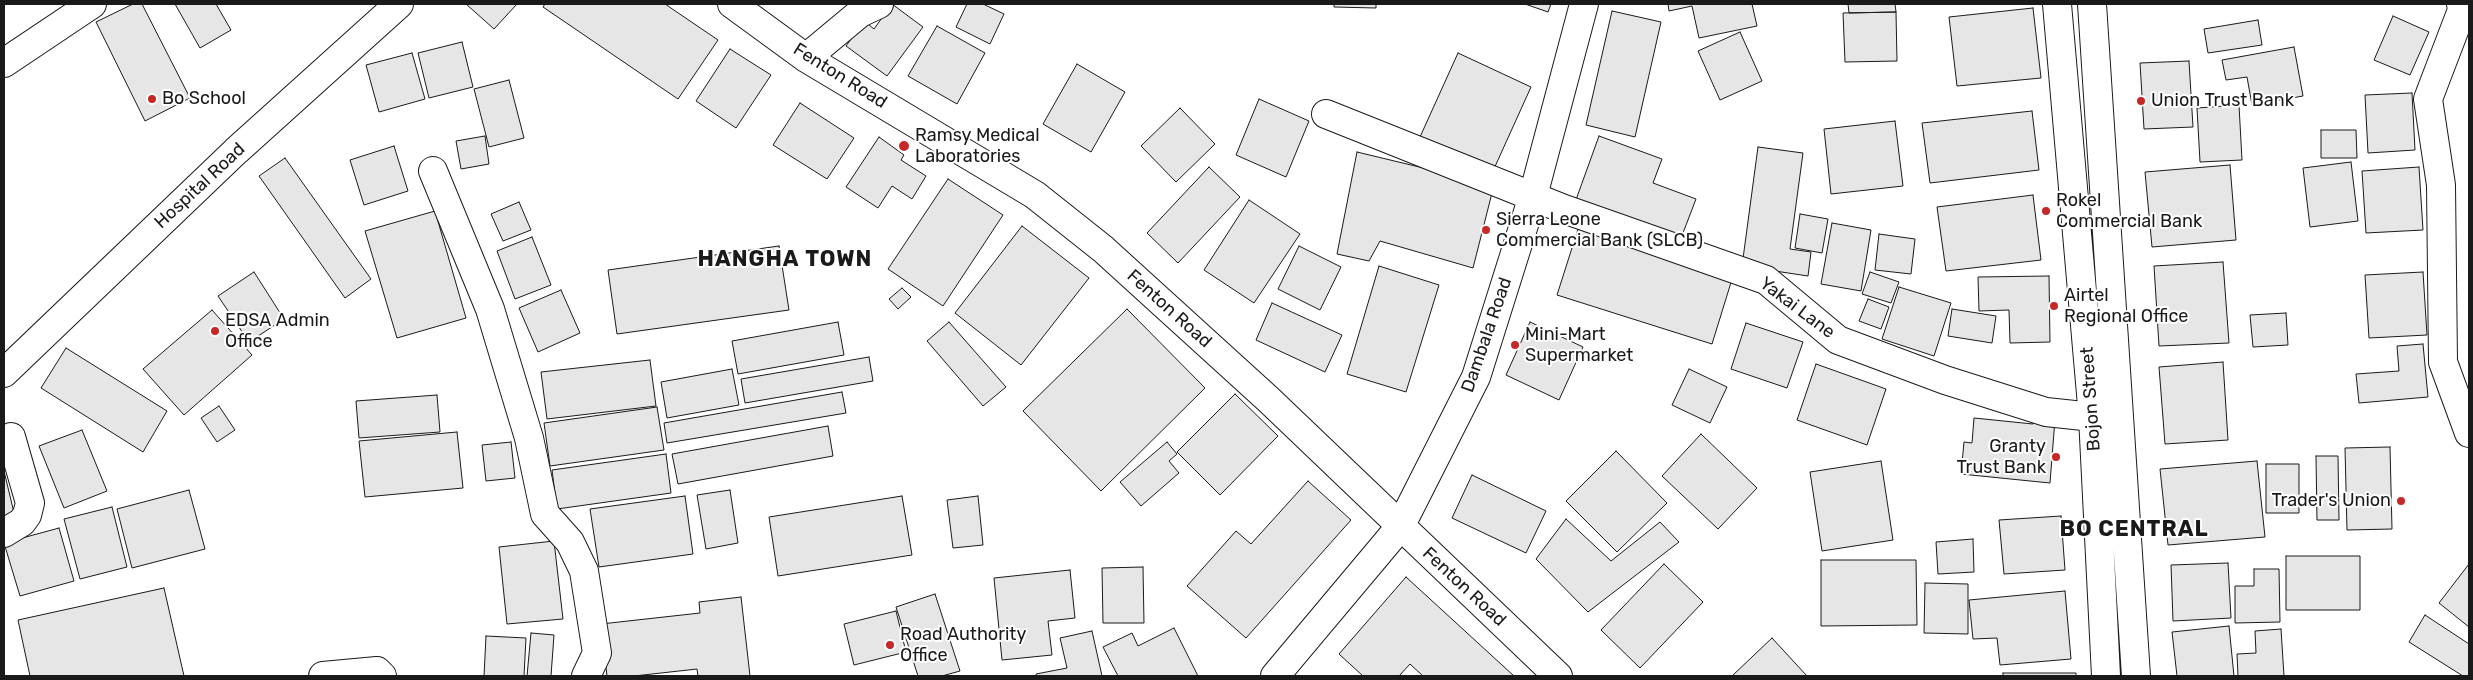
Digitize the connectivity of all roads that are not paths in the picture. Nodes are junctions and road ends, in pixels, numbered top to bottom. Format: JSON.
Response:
{"nodes":[{"id":1,"x":92,"y":4,"type":"edge"},
{"id":2,"x":399,"y":4,"type":"edge"},
{"id":3,"x":732,"y":4,"type":"edge"},
{"id":4,"x":879,"y":4,"type":"edge"},
{"id":5,"x":1584,"y":4,"type":"edge"},
{"id":6,"x":2057,"y":4,"type":"edge"},
{"id":7,"x":2092,"y":4,"type":"edge"},
{"id":8,"x":2464,"y":8,"type":"edge"},
{"id":9,"x":806,"y":58,"type":"junction"},
{"id":10,"x":4,"y":63,"type":"edge"},
{"id":11,"x":1326,"y":114,"type":"dead end"},
{"id":12,"x":433,"y":171,"type":"dead end"},
{"id":13,"x":1533,"y":196,"type":"junction"},
{"id":14,"x":4,"y":373,"type":"edge"},
{"id":15,"x":2093,"y":417,"type":"junction"},
{"id":16,"x":2469,"y":433,"type":"edge"},
{"id":17,"x":11,"y":437,"type":"dead end"},
{"id":18,"x":1400,"y":526,"type":"junction"},
{"id":19,"x":4,"y":533,"type":"edge"},
{"id":20,"x":323,"y":676,"type":"edge"},
{"id":21,"x":382,"y":676,"type":"edge"},
{"id":22,"x":586,"y":676,"type":"edge"},
{"id":23,"x":1275,"y":676,"type":"edge"},
{"id":24,"x":1558,"y":676,"type":"edge"},
{"id":25,"x":2106,"y":676,"type":"edge"},
{"id":26,"x":2136,"y":676,"type":"edge"}],
"edges":[{"from":1,"to":10,"type":"street"},
{"from":2,"to":14,"type":"street","name":"Hospital Road"},
{"from":3,"to":9,"type":"street","name":"Fenton Road"},
{"from":4,"to":9,"type":"street"},
{"from":5,"to":13,"type":"street","name":"Dambala Road"},
{"from":6,"to":15,"type":"street","name":"Bojon Street"},
{"from":7,"to":26,"type":"street","name":"Bojon Street"},
{"from":8,"to":16,"type":"street"},
{"from":9,"to":18,"type":"street","name":"Fenton Road"},
{"from":11,"to":13,"type":"street","name":"Yakai Lane"},
{"from":12,"to":22,"type":"street"},
{"from":13,"to":15,"type":"street","name":"Yakai Lane"},
{"from":13,"to":18,"type":"street","name":"Dambala Road"},
{"from":15,"to":25,"type":"street","name":"Bojon Street"},
{"from":17,"to":19,"type":"street"},
{"from":18,"to":23,"type":"street","name":"Dambala Road"},
{"from":18,"to":24,"type":"street","name":"Fenton Road"},
{"from":20,"to":21,"type":"street"}]}
